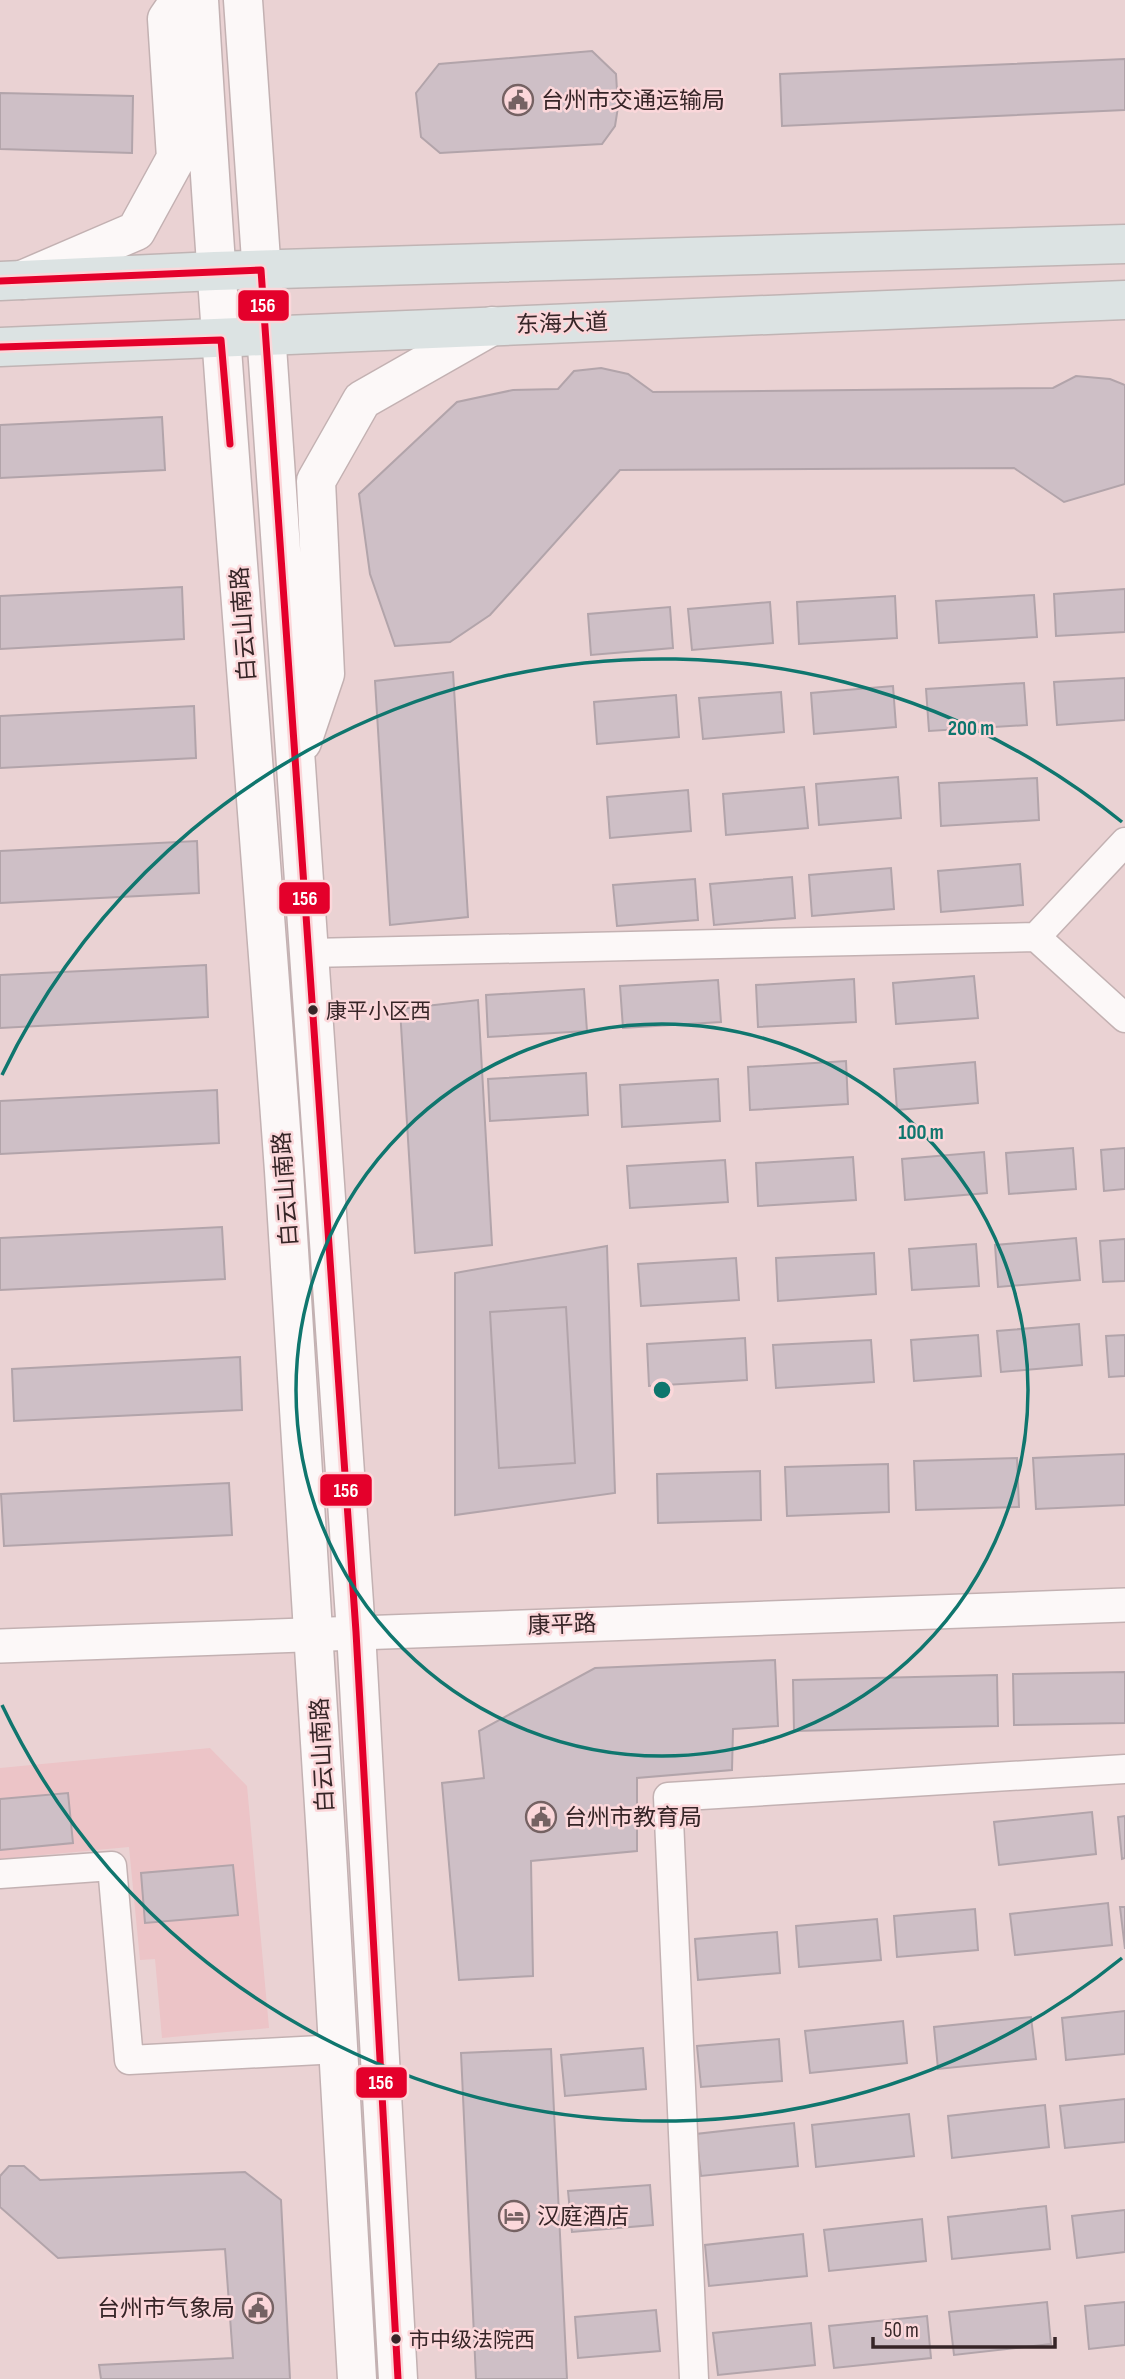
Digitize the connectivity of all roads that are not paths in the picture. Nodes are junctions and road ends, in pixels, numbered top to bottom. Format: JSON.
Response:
{"nodes":[{"id":1,"x":180,"y":0,"type":"edge"},
{"id":2,"x":199,"y":0,"type":"edge"},
{"id":3,"x":243,"y":0,"type":"edge"},
{"id":4,"x":1125,"y":244,"type":"edge"},
{"id":5,"x":215,"y":271,"type":"junction"},
{"id":6,"x":261,"y":271,"type":"junction"},
{"id":7,"x":10,"y":281,"type":"edge"},
{"id":8,"x":1125,"y":300,"type":"edge"},
{"id":9,"x":492,"y":326,"type":"junction"},
{"id":10,"x":267,"y":337,"type":"junction"},
{"id":11,"x":222,"y":340,"type":"junction"},
{"id":12,"x":0,"y":347,"type":"edge"},
{"id":13,"x":296,"y":760,"type":"junction"},
{"id":14,"x":1125,"y":842,"type":"edge"},
{"id":15,"x":1036,"y":937,"type":"junction"},
{"id":16,"x":310,"y":953,"type":"junction"},
{"id":17,"x":1125,"y":1018,"type":"edge"},
{"id":18,"x":1125,"y":1605,"type":"edge"},
{"id":19,"x":356,"y":1632,"type":"junction"},
{"id":20,"x":315,"y":1634,"type":"junction"},
{"id":21,"x":0,"y":1646,"type":"edge"},
{"id":22,"x":1125,"y":1769,"type":"edge"},
{"id":23,"x":0,"y":1874,"type":"edge"},
{"id":24,"x":339,"y":2049,"type":"junction"},
{"id":25,"x":357,"y":2379,"type":"edge"},
{"id":26,"x":398,"y":2379,"type":"edge"},
{"id":27,"x":694,"y":2379,"type":"edge"}],
"edges":[{"from":1,"to":7,"type":"main road"},
{"from":2,"to":5,"type":"main road","name":"白云山南路"},
{"from":3,"to":6,"type":"main road","name":"白云山南路"},
{"from":4,"to":6,"type":"main road"},
{"from":5,"to":6,"type":"main road"},
{"from":5,"to":7,"type":"main road"},
{"from":5,"to":11,"type":"main road","name":"白云山南路"},
{"from":6,"to":10,"type":"main road","name":"白云山南路"},
{"from":8,"to":9,"type":"main road","name":"东海大道"},
{"from":9,"to":10,"type":"main road","name":"东海大道"},
{"from":9,"to":13,"type":"main road"},
{"from":10,"to":11,"type":"main road","name":"东海大道"},
{"from":10,"to":13,"type":"main road","name":"白云山南路"},
{"from":11,"to":12,"type":"main road","name":"东海大道"},
{"from":11,"to":20,"type":"main road","name":"白云山南路"},
{"from":13,"to":16,"type":"main road","name":"白云山南路"},
{"from":14,"to":15,"type":"street"},
{"from":15,"to":16,"type":"street"},
{"from":15,"to":17,"type":"street"},
{"from":16,"to":19,"type":"main road","name":"白云山南路"},
{"from":18,"to":19,"type":"street","name":"康平路"},
{"from":19,"to":20,"type":"street","name":"康平路"},
{"from":19,"to":26,"type":"main road","name":"白云山南路"},
{"from":20,"to":21,"type":"street","name":"康平路"},
{"from":20,"to":24,"type":"main road","name":"白云山南路"},
{"from":22,"to":27,"type":"street"},
{"from":23,"to":24,"type":"street"},
{"from":24,"to":25,"type":"main road","name":"白云山南路"}]}
